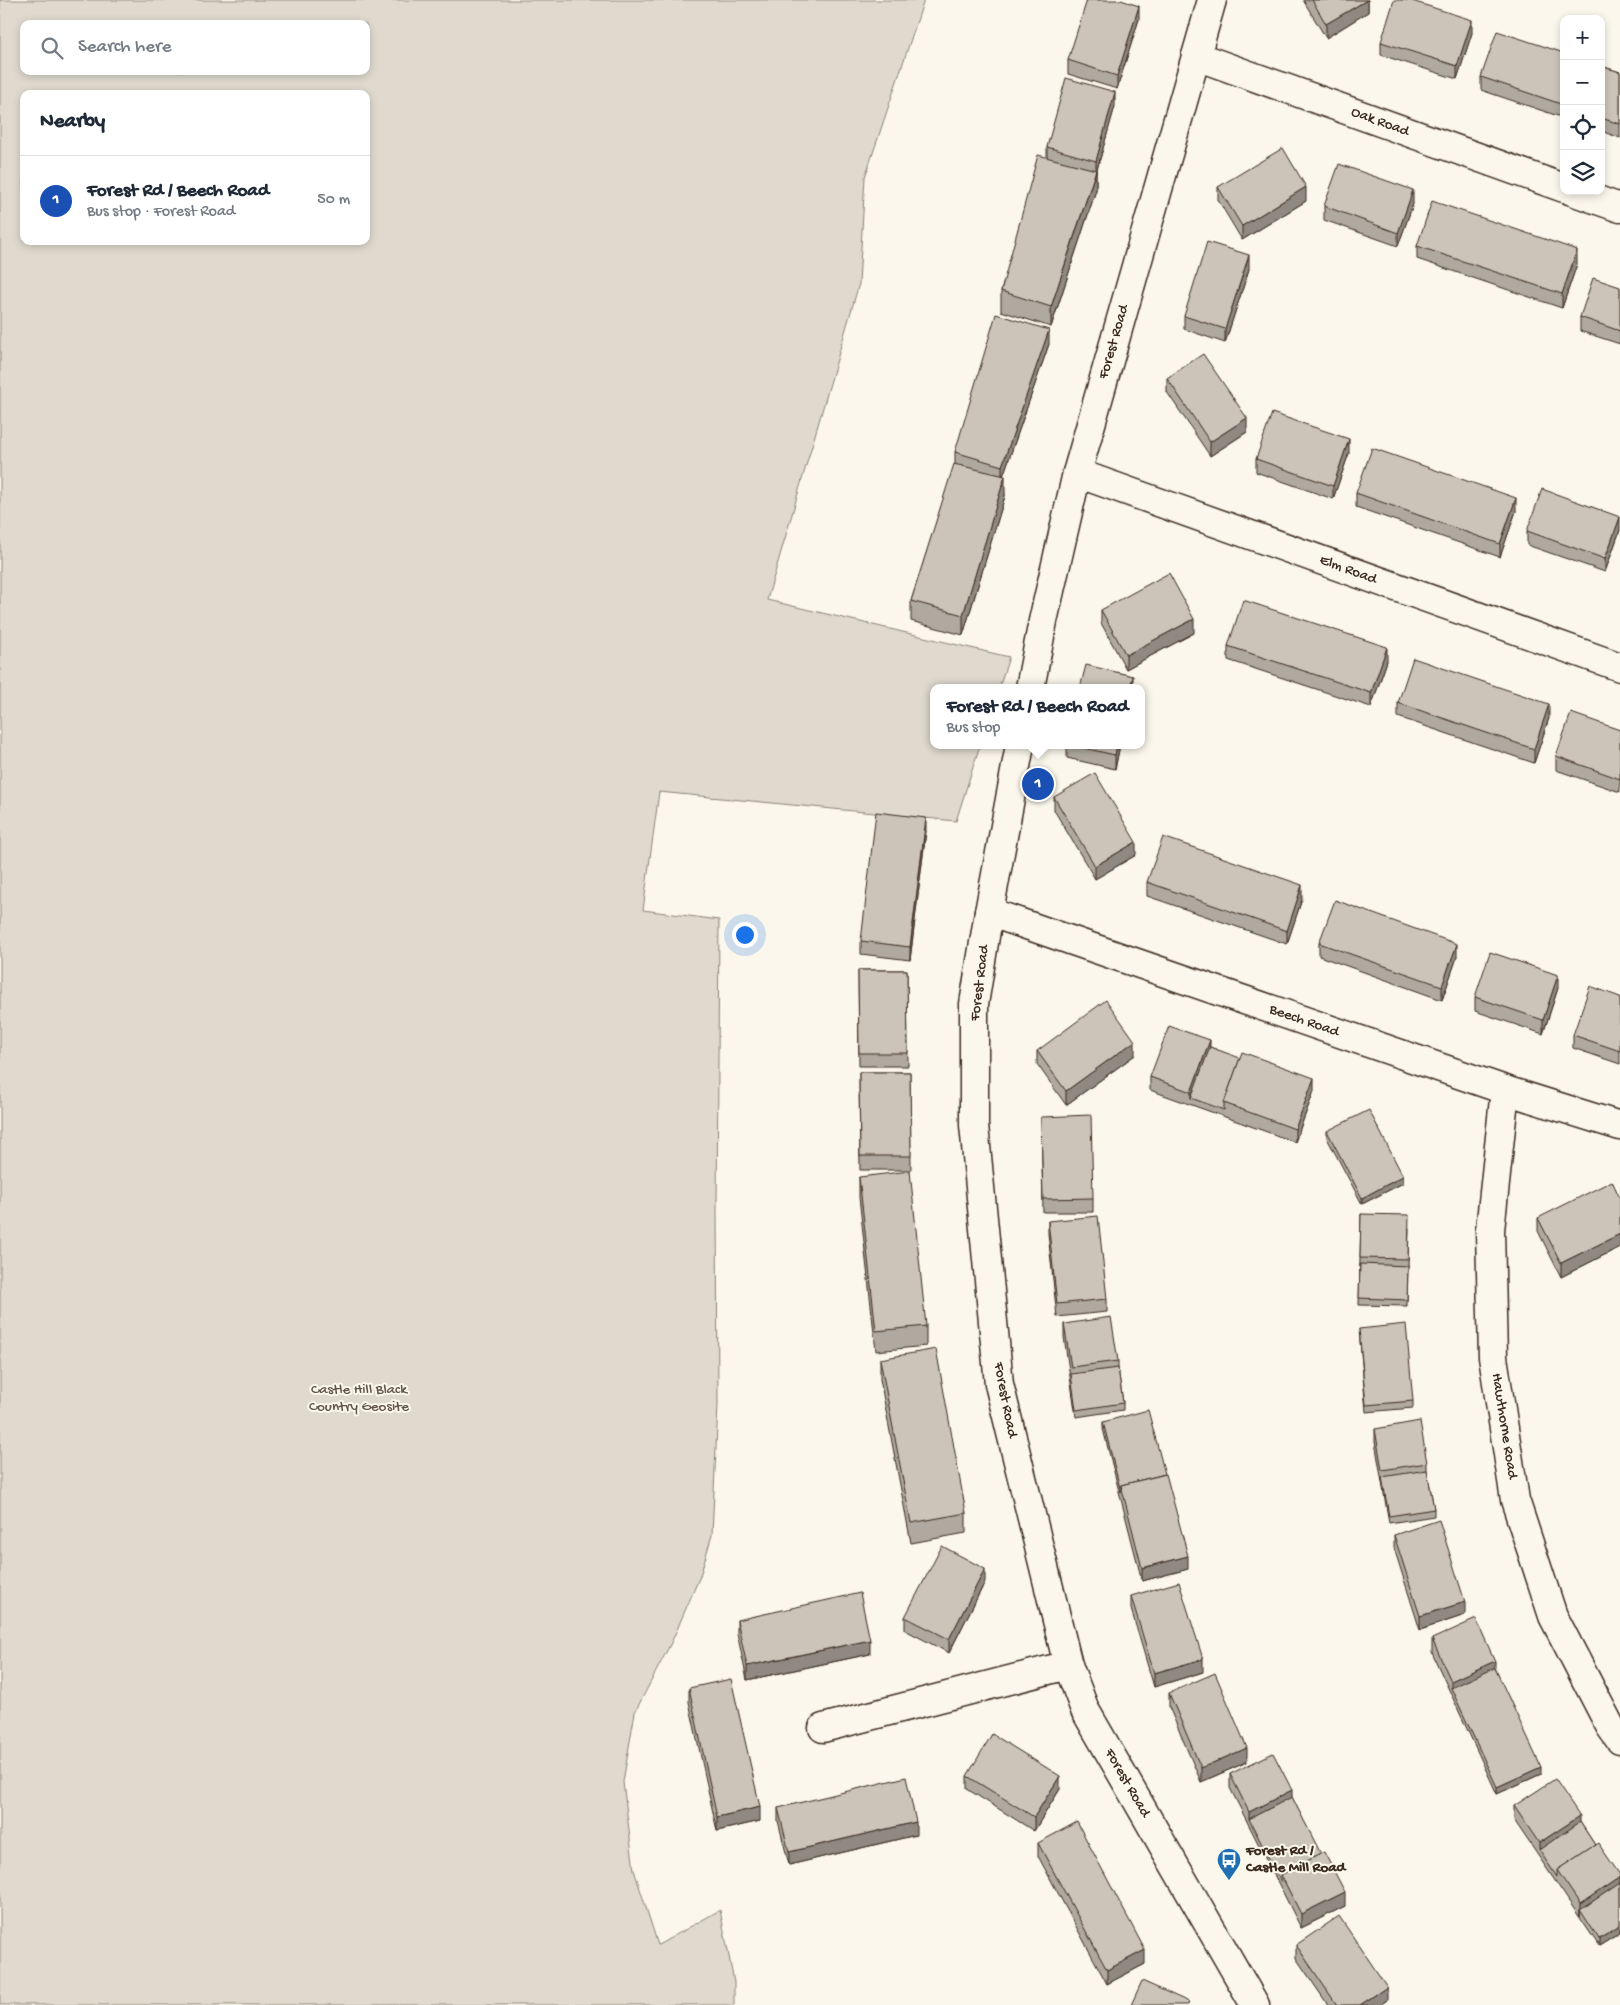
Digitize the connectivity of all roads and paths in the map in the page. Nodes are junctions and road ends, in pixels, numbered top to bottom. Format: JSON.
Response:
{"nodes":[{"id":1,"x":1212,"y":0,"type":"edge"},
{"id":2,"x":1196,"y":56,"type":"junction"},
{"id":3,"x":1560,"y":187,"type":"edge"},
{"id":4,"x":1583,"y":195,"type":"edge"},
{"id":5,"x":1620,"y":208,"type":"edge"},
{"id":6,"x":1077,"y":472,"type":"junction"},
{"id":7,"x":1620,"y":666,"type":"edge"},
{"id":8,"x":1031,"y":684,"type":"edge"},
{"id":9,"x":1019,"y":749,"type":"edge"},
{"id":10,"x":989,"y":912,"type":"junction"},
{"id":11,"x":1505,"y":1090,"type":"junction"},
{"id":12,"x":1620,"y":1126,"type":"edge"},
{"id":13,"x":1068,"y":1665,"type":"junction"},
{"id":14,"x":823,"y":1728,"type":"dead end"},
{"id":15,"x":1620,"y":1740,"type":"edge"},
{"id":16,"x":1255,"y":2005,"type":"edge"}],
"edges":[{"from":1,"to":2,"type":"street","name":"Forest Road"},
{"from":2,"to":3,"type":"street","name":"Oak Road"},
{"from":2,"to":6,"type":"street","name":"Forest Road"},
{"from":4,"to":5,"type":"street"},
{"from":6,"to":7,"type":"street","name":"Elm Road"},
{"from":6,"to":8,"type":"street","name":"Forest Road"},
{"from":9,"to":10,"type":"street","name":"Forest Road"},
{"from":10,"to":11,"type":"street","name":"Beech Road"},
{"from":10,"to":13,"type":"street","name":"Forest Road"},
{"from":11,"to":12,"type":"street","name":"Beech Road"},
{"from":11,"to":15,"type":"street","name":"Hawthorne Road"},
{"from":13,"to":14,"type":"street"},
{"from":13,"to":16,"type":"street","name":"Forest Road"}]}
